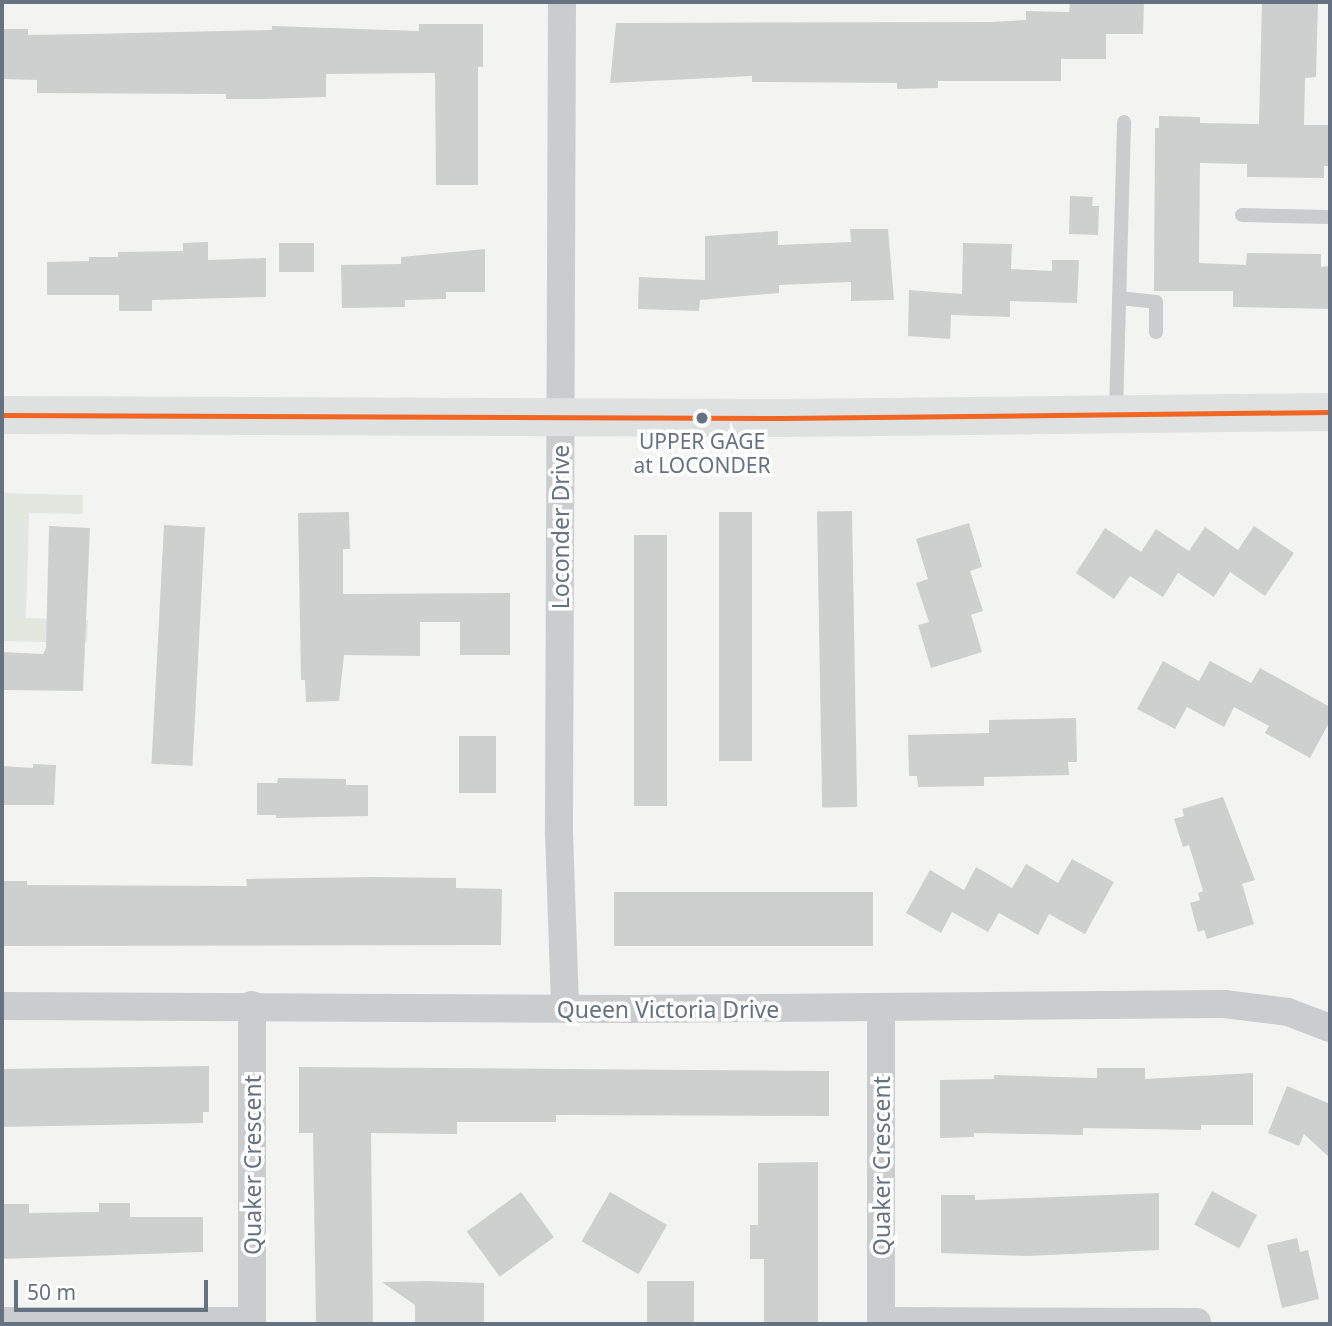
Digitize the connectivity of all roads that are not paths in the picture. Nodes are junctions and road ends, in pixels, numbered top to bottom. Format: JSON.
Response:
{"nodes":[{"id":1,"x":562,"y":2,"type":"edge"},
{"id":2,"x":1124,"y":122,"type":"dead end"},
{"id":3,"x":1242,"y":215,"type":"dead end"},
{"id":4,"x":1330,"y":217,"type":"edge"},
{"id":5,"x":1119,"y":298,"type":"junction"},
{"id":6,"x":1156,"y":332,"type":"dead end"},
{"id":7,"x":1115,"y":412,"type":"junction"},
{"id":8,"x":1330,"y":412,"type":"edge"},
{"id":9,"x":2,"y":415,"type":"edge"},
{"id":10,"x":560,"y":415,"type":"junction"},
{"id":11,"x":252,"y":1005,"type":"junction"},
{"id":12,"x":2,"y":1006,"type":"edge"},
{"id":13,"x":565,"y":1009,"type":"junction"},
{"id":14,"x":881,"y":1009,"type":"junction"},
{"id":15,"x":1330,"y":1028,"type":"edge"},
{"id":16,"x":2,"y":1321,"type":"edge"},
{"id":17,"x":1197,"y":1322,"type":"dead end"},
{"id":18,"x":252,"y":1323,"type":"edge"},
{"id":19,"x":881,"y":1323,"type":"edge"}],
"edges":[{"from":1,"to":10,"type":"street","name":"Loconder Drive"},
{"from":2,"to":5,"type":"lane"},
{"from":3,"to":4,"type":"lane"},
{"from":5,"to":6,"type":"lane"},
{"from":5,"to":7,"type":"lane"},
{"from":7,"to":8,"type":"main road"},
{"from":7,"to":10,"type":"main road"},
{"from":9,"to":10,"type":"main road"},
{"from":10,"to":13,"type":"street","name":"Loconder Drive"},
{"from":11,"to":12,"type":"street","name":"Queen Victoria Drive"},
{"from":11,"to":13,"type":"street","name":"Queen Victoria Drive"},
{"from":11,"to":18,"type":"street","name":"Quaker Crescent"},
{"from":13,"to":14,"type":"street","name":"Queen Victoria Drive"},
{"from":14,"to":15,"type":"street","name":"Queen Victoria Drive"},
{"from":14,"to":19,"type":"street","name":"Quaker Crescent"},
{"from":16,"to":18,"type":"street"},
{"from":17,"to":19,"type":"street"}]}
